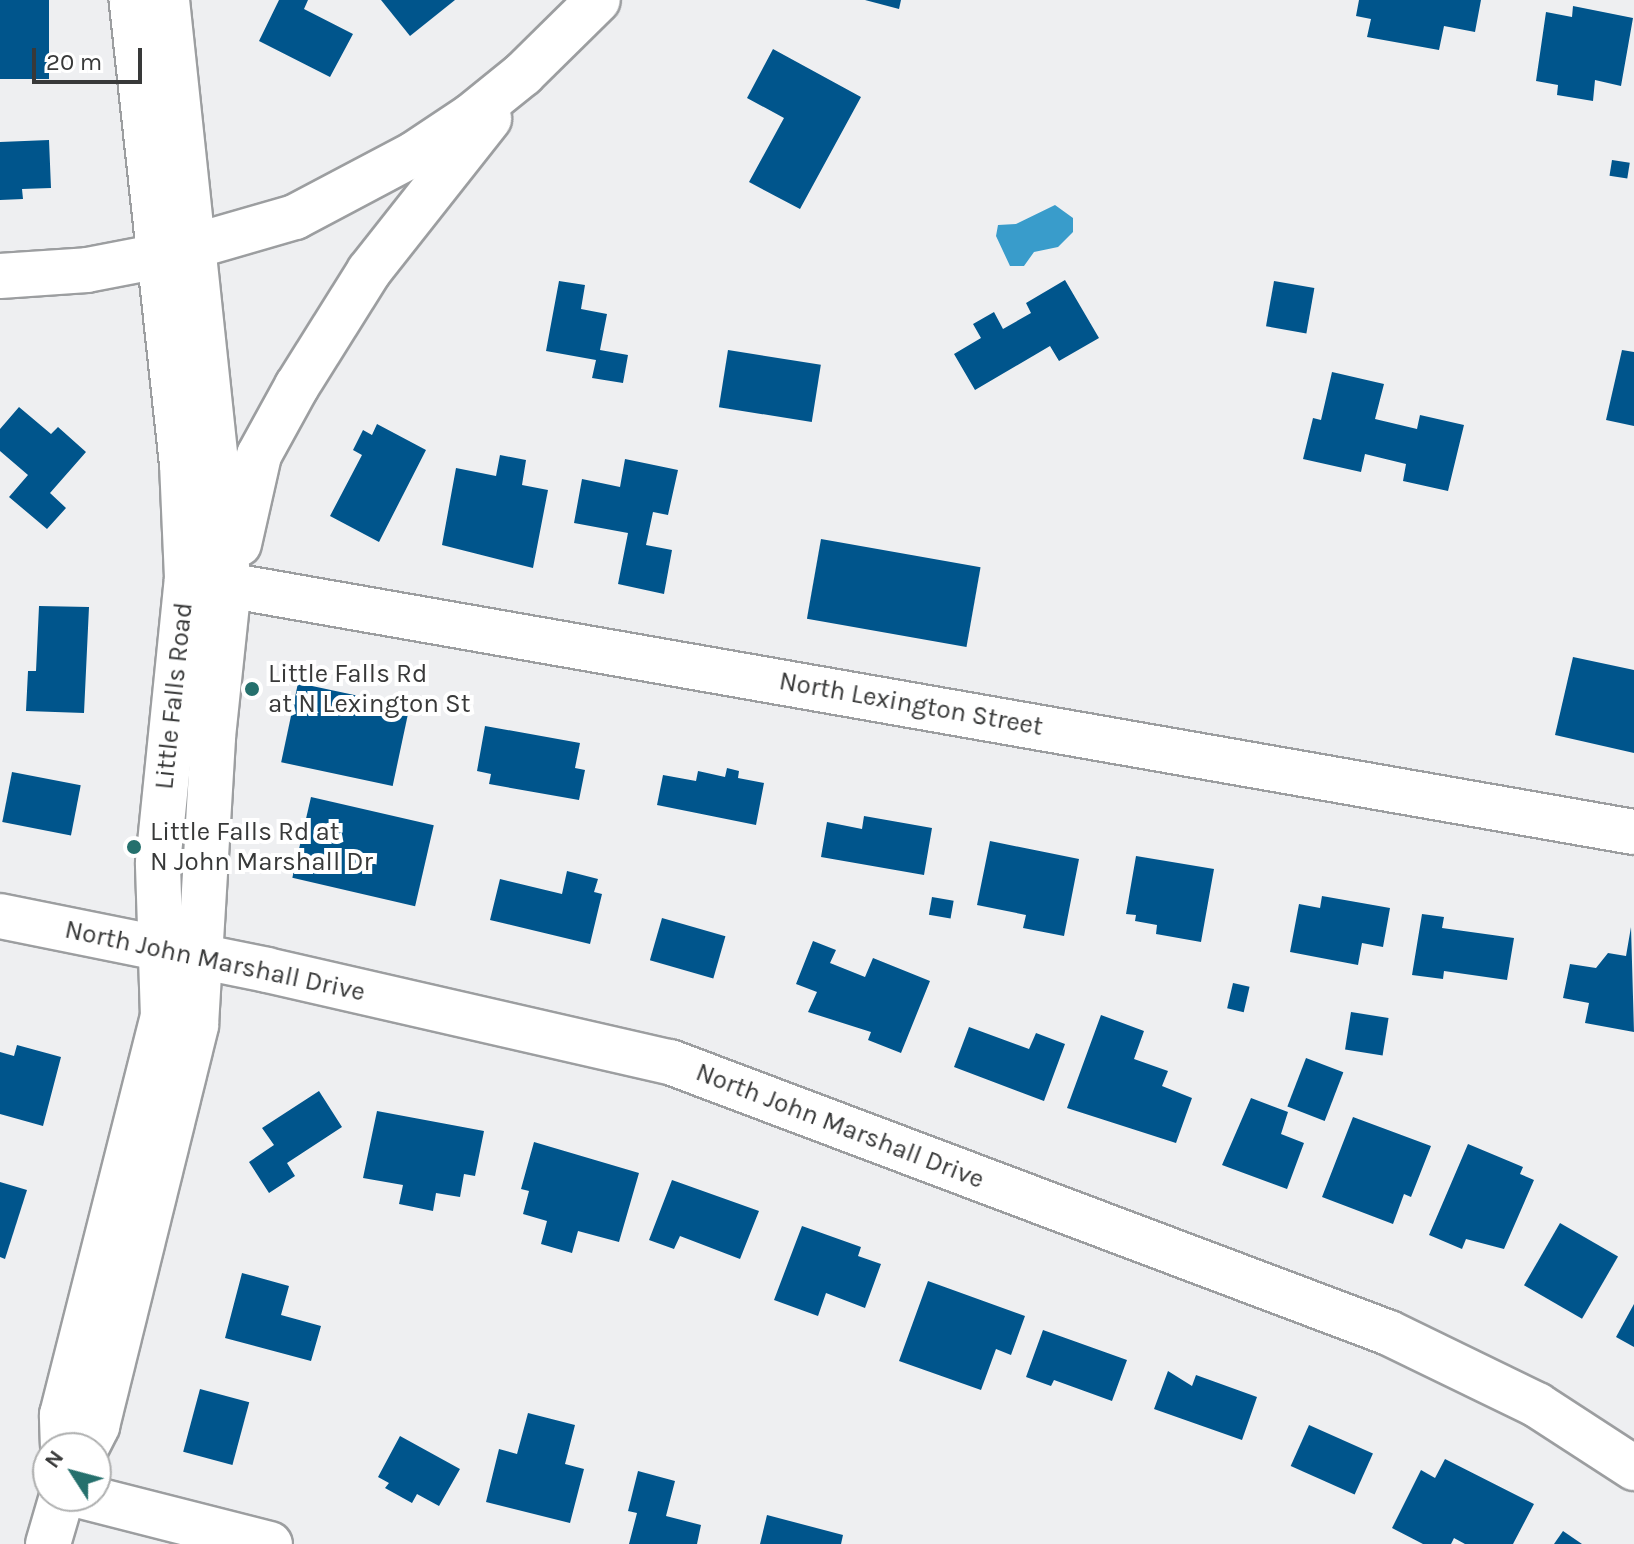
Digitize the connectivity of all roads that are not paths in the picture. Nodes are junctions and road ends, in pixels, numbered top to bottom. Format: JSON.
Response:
{"nodes":[{"id":1,"x":132,"y":0,"type":"edge"},
{"id":2,"x":167,"y":0,"type":"edge"},
{"id":3,"x":598,"y":0,"type":"edge"},
{"id":4,"x":523,"y":74,"type":"junction"},
{"id":5,"x":178,"y":252,"type":"junction"},
{"id":6,"x":0,"y":276,"type":"edge"},
{"id":7,"x":187,"y":578,"type":"junction"},
{"id":8,"x":229,"y":585,"type":"junction"},
{"id":9,"x":1634,"y":832,"type":"edge"},
{"id":10,"x":0,"y":916,"type":"edge"},
{"id":11,"x":183,"y":954,"type":"junction"},
{"id":12,"x":63,"y":1432,"type":"edge"},
{"id":13,"x":94,"y":1432,"type":"edge"},
{"id":14,"x":1634,"y":1468,"type":"edge"},
{"id":15,"x":112,"y":1504,"type":"edge"},
{"id":16,"x":57,"y":1512,"type":"edge"},
{"id":17,"x":48,"y":1544,"type":"edge"},
{"id":18,"x":270,"y":1544,"type":"edge"}],
"edges":[{"from":1,"to":5,"type":"street"},
{"from":2,"to":5,"type":"street"},
{"from":3,"to":4,"type":"street"},
{"from":4,"to":5,"type":"street"},
{"from":4,"to":8,"type":"street"},
{"from":5,"to":6,"type":"street"},
{"from":5,"to":7,"type":"street","name":"Little Falls Road"},
{"from":5,"to":8,"type":"street","name":"Little Falls Road"},
{"from":7,"to":8,"type":"street","name":"North Lexington Street"},
{"from":7,"to":11,"type":"street","name":"Little Falls Road"},
{"from":8,"to":9,"type":"street","name":"North Lexington Street"},
{"from":8,"to":11,"type":"street","name":"Little Falls Road"},
{"from":10,"to":11,"type":"street","name":"North John Marshall Drive"},
{"from":11,"to":12,"type":"street","name":"Little Falls Road"},
{"from":11,"to":13,"type":"street","name":"Little Falls Road"},
{"from":11,"to":14,"type":"street","name":"North John Marshall Drive"},
{"from":15,"to":18,"type":"street"},
{"from":16,"to":17,"type":"street"}]}
